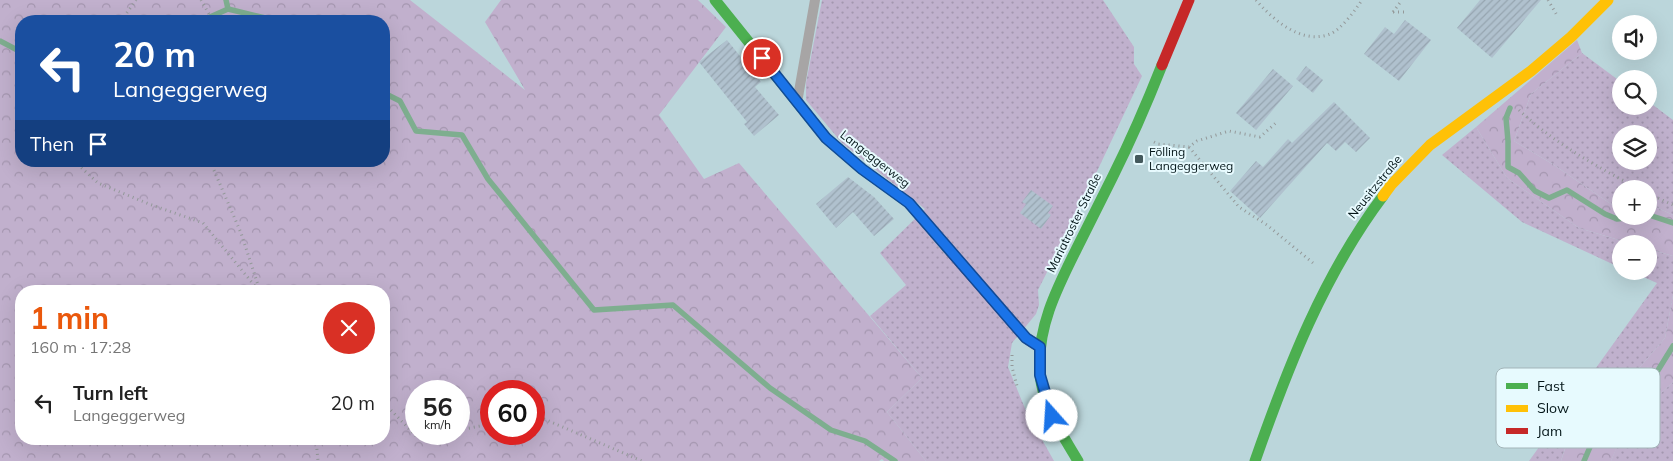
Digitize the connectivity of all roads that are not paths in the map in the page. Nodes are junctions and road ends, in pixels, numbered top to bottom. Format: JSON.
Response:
{"nodes":[{"id":1,"x":715,"y":0,"type":"edge"},
{"id":2,"x":815,"y":0,"type":"edge"},
{"id":3,"x":1189,"y":0,"type":"edge"},
{"id":4,"x":1608,"y":0,"type":"edge"},
{"id":5,"x":797,"y":101,"type":"junction"},
{"id":6,"x":1040,"y":347,"type":"junction"},
{"id":7,"x":1078,"y":461,"type":"edge"},
{"id":8,"x":1255,"y":461,"type":"edge"}],
"edges":[{"from":1,"to":5,"type":"street","name":"Langeggerweg"},
{"from":2,"to":5,"type":"lane"},
{"from":3,"to":6,"type":"street","name":"Mariatroster Straße"},
{"from":4,"to":8,"type":"street","name":"Neusitzstraße"},
{"from":5,"to":6,"type":"street","name":"Langeggerweg"},
{"from":6,"to":7,"type":"street","name":"Mariatroster Straße"}]}
